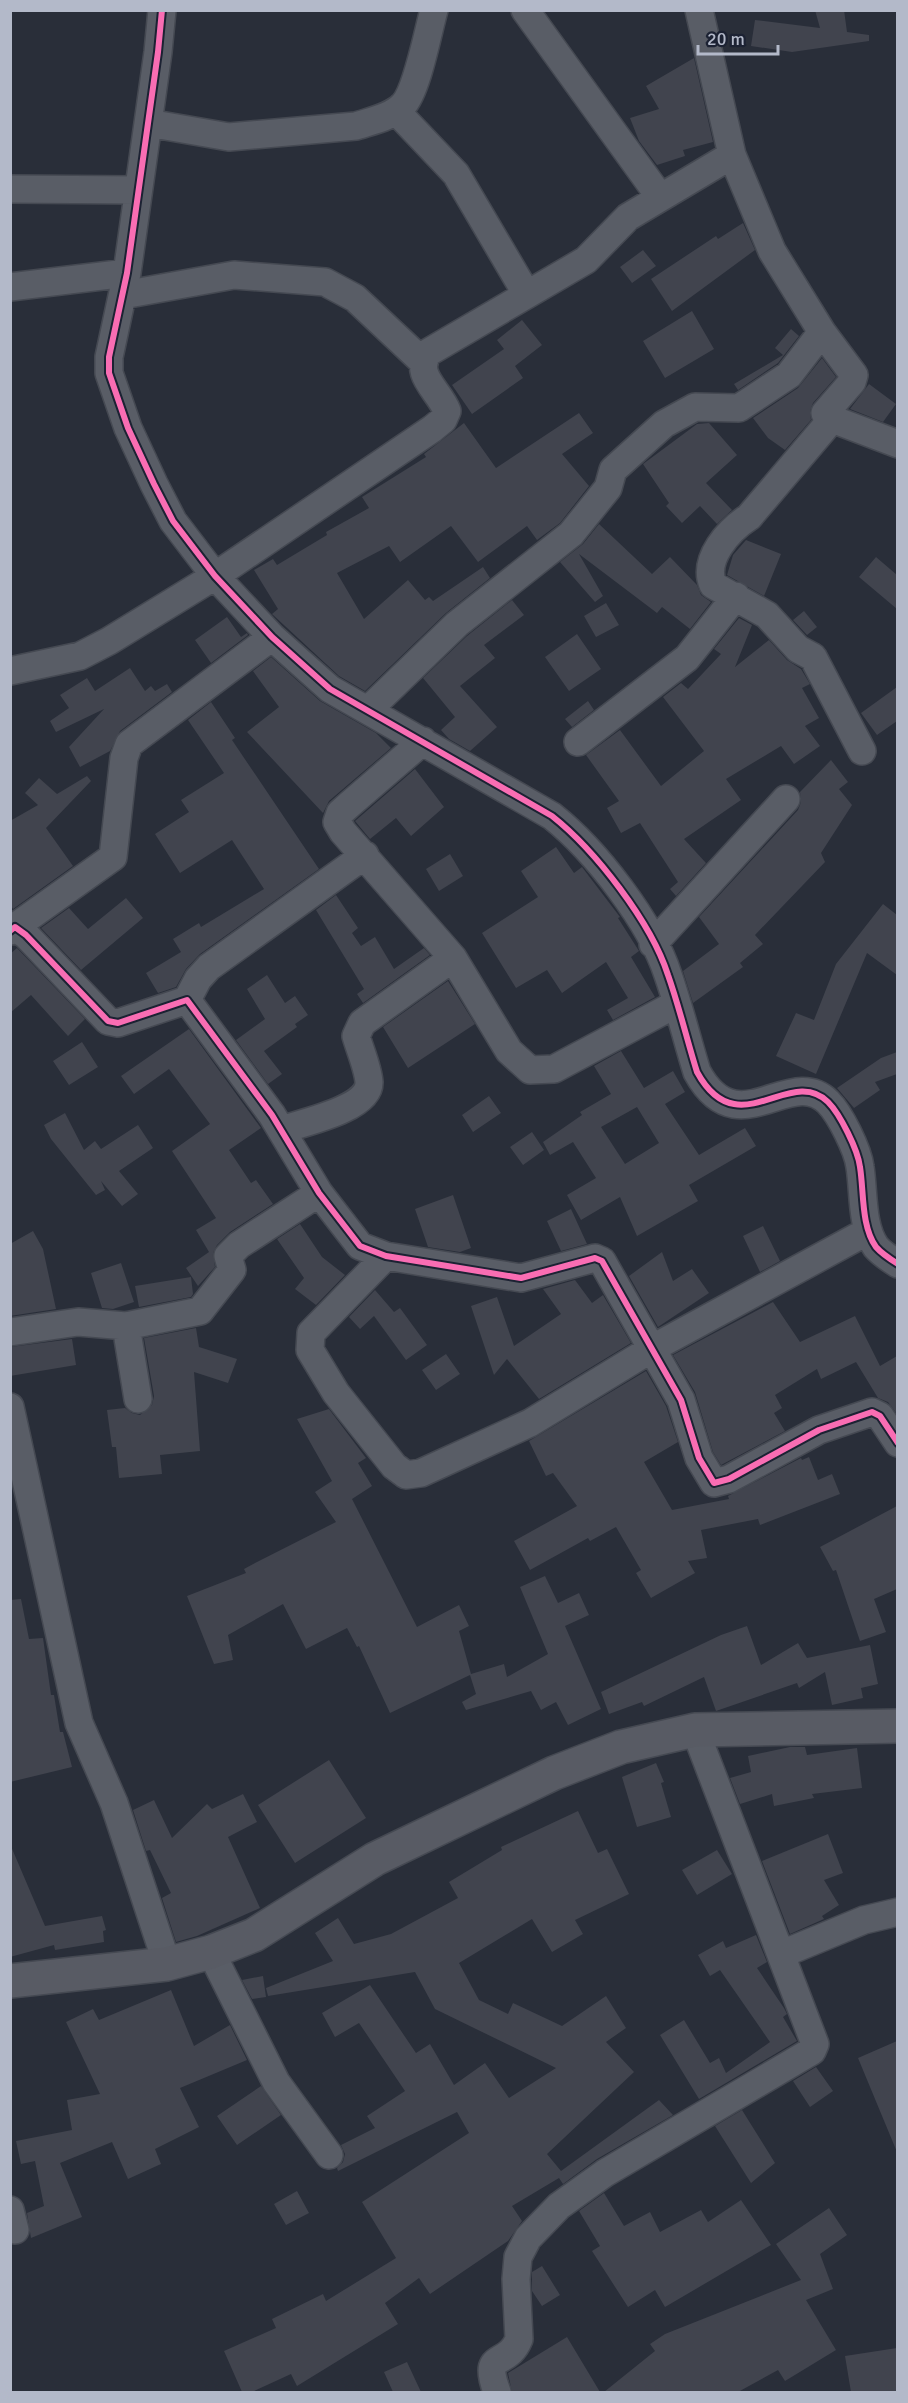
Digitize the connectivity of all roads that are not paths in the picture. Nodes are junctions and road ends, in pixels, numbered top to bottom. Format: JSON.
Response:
{"nodes":[{"id":1,"x":162,"y":10,"type":"edge"},
{"id":2,"x":434,"y":10,"type":"edge"},
{"id":3,"x":525,"y":10,"type":"edge"},
{"id":4,"x":699,"y":10,"type":"edge"},
{"id":5,"x":396,"y":111,"type":"junction"},
{"id":6,"x":148,"y":123,"type":"junction"},
{"id":7,"x":732,"y":154,"type":"junction"},
{"id":8,"x":10,"y":189,"type":"edge"},
{"id":9,"x":138,"y":190,"type":"junction"},
{"id":10,"x":660,"y":196,"type":"junction"},
{"id":11,"x":125,"y":284,"type":"junction"},
{"id":12,"x":10,"y":287,"type":"edge"},
{"id":13,"x":526,"y":293,"type":"junction"},
{"id":14,"x":822,"y":332,"type":"junction"},
{"id":15,"x":422,"y":361,"type":"junction"},
{"id":16,"x":832,"y":419,"type":"junction"},
{"id":17,"x":897,"y":444,"type":"edge"},
{"id":18,"x":215,"y":576,"type":"junction"},
{"id":19,"x":736,"y":596,"type":"junction"},
{"id":20,"x":272,"y":637,"type":"junction"},
{"id":21,"x":10,"y":671,"type":"edge"},
{"id":22,"x":368,"y":710,"type":"junction"},
{"id":23,"x":423,"y":741,"type":"junction"},
{"id":24,"x":578,"y":742,"type":"dead end"},
{"id":25,"x":862,"y":751,"type":"dead end"},
{"id":26,"x":786,"y":799,"type":"dead end"},
{"id":27,"x":364,"y":855,"type":"junction"},
{"id":28,"x":13,"y":929,"type":"edge"},
{"id":29,"x":653,"y":944,"type":"junction"},
{"id":30,"x":453,"y":958,"type":"junction"},
{"id":31,"x":187,"y":1000,"type":"junction"},
{"id":32,"x":676,"y":1004,"type":"junction"},
{"id":33,"x":281,"y":1130,"type":"junction"},
{"id":34,"x":319,"y":1193,"type":"junction"},
{"id":35,"x":868,"y":1232,"type":"junction"},
{"id":36,"x":386,"y":1256,"type":"junction"},
{"id":37,"x":897,"y":1264,"type":"edge"},
{"id":38,"x":126,"y":1326,"type":"junction"},
{"id":39,"x":10,"y":1332,"type":"edge"},
{"id":40,"x":653,"y":1348,"type":"junction"},
{"id":41,"x":138,"y":1399,"type":"dead end"},
{"id":42,"x":11,"y":1415,"type":"edge"},
{"id":43,"x":897,"y":1443,"type":"edge"},
{"id":44,"x":897,"y":1726,"type":"edge"},
{"id":45,"x":695,"y":1730,"type":"junction"},
{"id":46,"x":897,"y":1912,"type":"edge"},
{"id":47,"x":211,"y":1952,"type":"junction"},
{"id":48,"x":782,"y":1954,"type":"junction"},
{"id":49,"x":167,"y":1964,"type":"junction"},
{"id":50,"x":10,"y":1981,"type":"edge"},
{"id":51,"x":329,"y":2155,"type":"dead end"},
{"id":52,"x":497,"y":2392,"type":"edge"}],
"edges":[{"from":1,"to":6,"type":"street"},
{"from":2,"to":5,"type":"street"},
{"from":3,"to":10,"type":"street"},
{"from":4,"to":7,"type":"street"},
{"from":5,"to":6,"type":"street"},
{"from":5,"to":13,"type":"street"},
{"from":6,"to":9,"type":"street"},
{"from":7,"to":10,"type":"street"},
{"from":7,"to":14,"type":"street"},
{"from":8,"to":9,"type":"street"},
{"from":9,"to":11,"type":"street"},
{"from":10,"to":13,"type":"street"},
{"from":11,"to":12,"type":"street"},
{"from":11,"to":15,"type":"street"},
{"from":11,"to":18,"type":"street"},
{"from":13,"to":15,"type":"street"},
{"from":14,"to":16,"type":"street"},
{"from":14,"to":22,"type":"street"},
{"from":15,"to":18,"type":"street"},
{"from":16,"to":17,"type":"street"},
{"from":16,"to":19,"type":"street"},
{"from":18,"to":20,"type":"street"},
{"from":18,"to":21,"type":"street"},
{"from":19,"to":24,"type":"street"},
{"from":19,"to":25,"type":"street"},
{"from":20,"to":22,"type":"street"},
{"from":20,"to":28,"type":"street"},
{"from":22,"to":23,"type":"street"},
{"from":23,"to":27,"type":"street"},
{"from":23,"to":29,"type":"street"},
{"from":26,"to":29,"type":"street"},
{"from":27,"to":30,"type":"street"},
{"from":27,"to":31,"type":"street"},
{"from":28,"to":31,"type":"street"},
{"from":29,"to":32,"type":"street"},
{"from":30,"to":32,"type":"street"},
{"from":30,"to":33,"type":"street"},
{"from":31,"to":33,"type":"street"},
{"from":32,"to":35,"type":"street"},
{"from":33,"to":34,"type":"street"},
{"from":34,"to":36,"type":"street"},
{"from":34,"to":38,"type":"street"},
{"from":35,"to":37,"type":"street"},
{"from":35,"to":40,"type":"street"},
{"from":36,"to":40,"type":"street"},
{"from":36,"to":40,"type":"street"},
{"from":38,"to":39,"type":"street"},
{"from":38,"to":41,"type":"street"},
{"from":40,"to":43,"type":"street"},
{"from":42,"to":49,"type":"street"},
{"from":44,"to":45,"type":"main road"},
{"from":45,"to":47,"type":"main road"},
{"from":45,"to":48,"type":"street"},
{"from":46,"to":48,"type":"street"},
{"from":47,"to":49,"type":"main road"},
{"from":47,"to":51,"type":"street"},
{"from":48,"to":52,"type":"street"},
{"from":49,"to":50,"type":"main road"}]}
